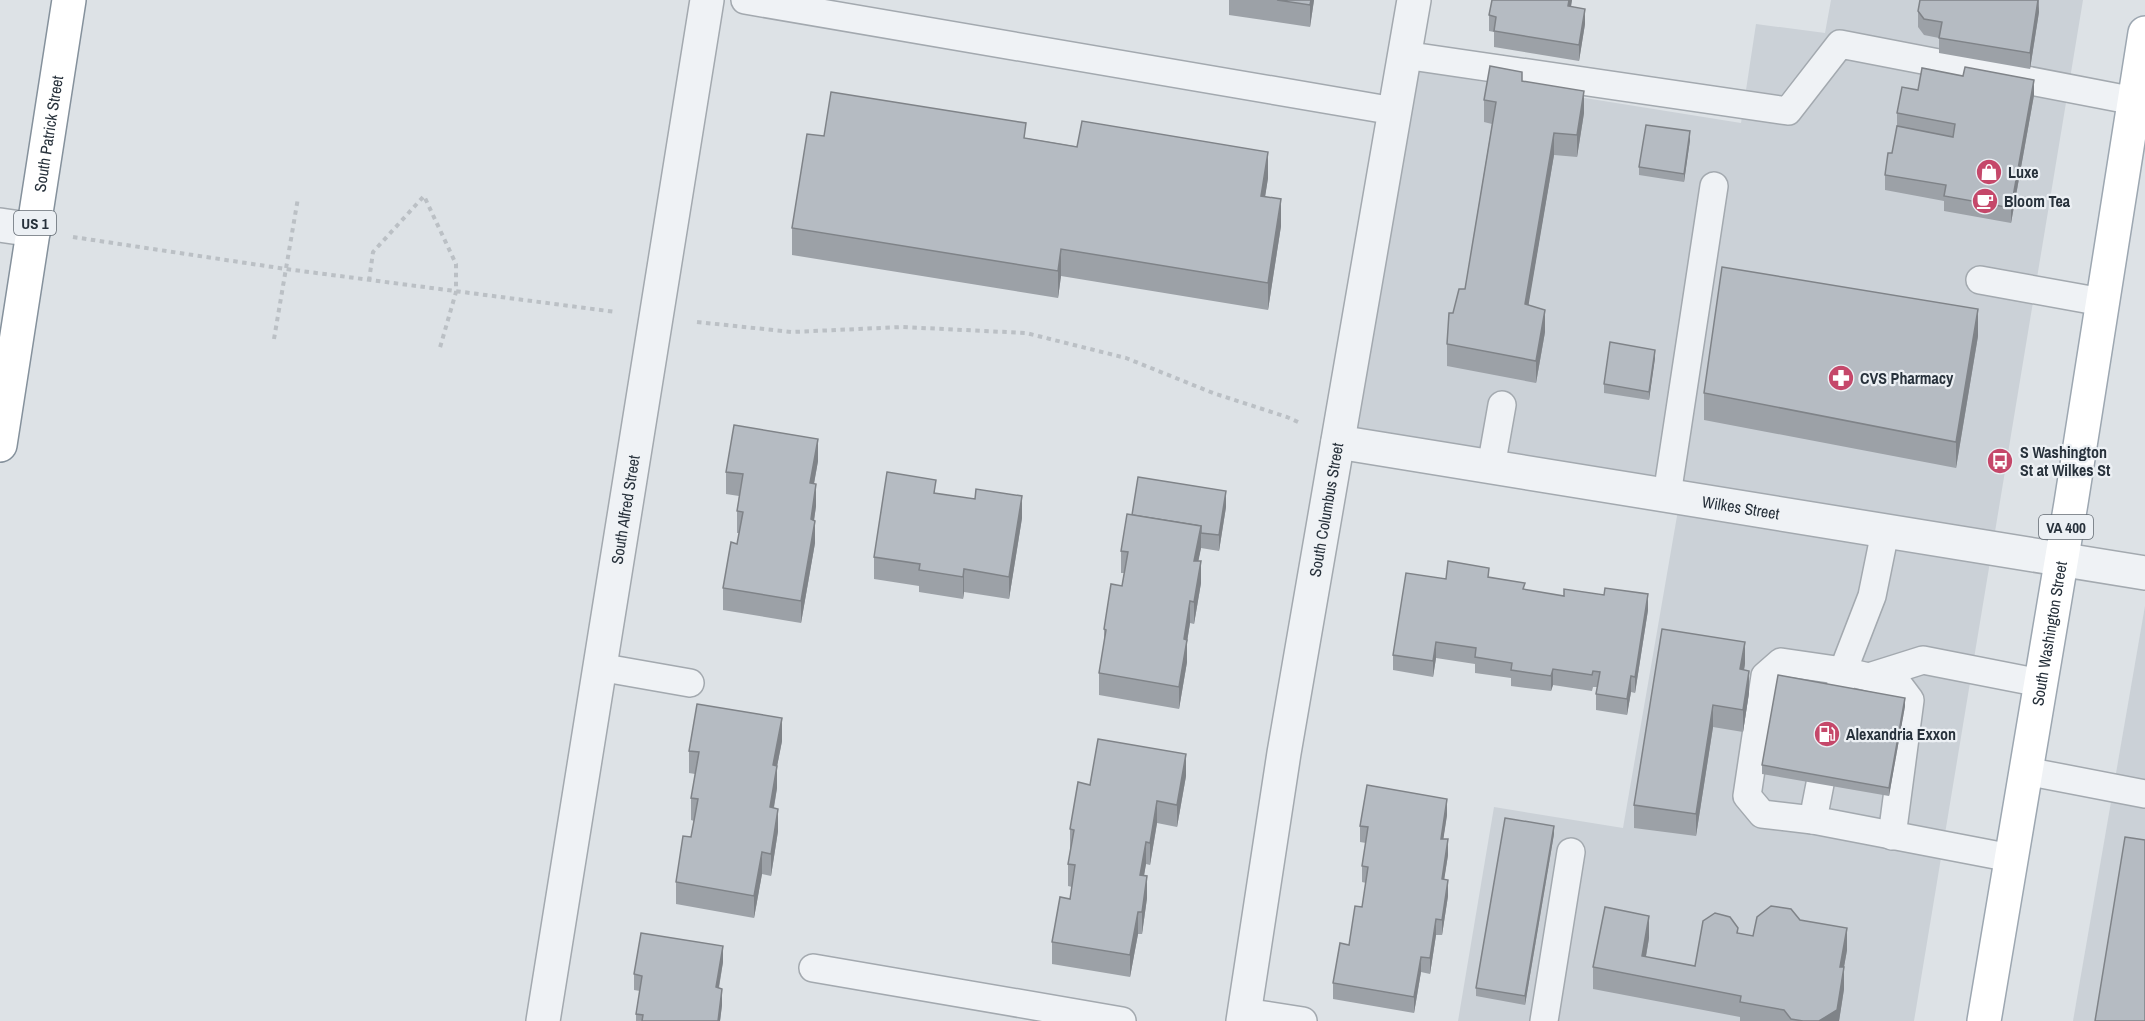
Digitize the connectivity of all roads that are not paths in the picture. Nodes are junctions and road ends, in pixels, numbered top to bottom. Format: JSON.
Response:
{"nodes":[{"id":1,"x":69,"y":0,"type":"edge"},
{"id":2,"x":708,"y":0,"type":"edge"},
{"id":3,"x":745,"y":0,"type":"edge"},
{"id":4,"x":1414,"y":0,"type":"edge"},
{"id":5,"x":2145,"y":33,"type":"edge"},
{"id":6,"x":1404,"y":55,"type":"junction"},
{"id":7,"x":2140,"y":102,"type":"edge"},
{"id":8,"x":1394,"y":111,"type":"junction"},
{"id":9,"x":1714,"y":186,"type":"dead end"},
{"id":10,"x":0,"y":225,"type":"edge"},
{"id":11,"x":34,"y":230,"type":"junction"},
{"id":12,"x":1980,"y":280,"type":"dead end"},
{"id":13,"x":2102,"y":302,"type":"junction"},
{"id":14,"x":1502,"y":405,"type":"dead end"},
{"id":15,"x":1338,"y":442,"type":"junction"},
{"id":16,"x":0,"y":445,"type":"edge"},
{"id":17,"x":1491,"y":467,"type":"junction"},
{"id":18,"x":1667,"y":495,"type":"junction"},
{"id":19,"x":1885,"y":532,"type":"junction"},
{"id":20,"x":2061,"y":559,"type":"junction"},
{"id":21,"x":2145,"y":573,"type":"edge"},
{"id":22,"x":599,"y":667,"type":"junction"},
{"id":23,"x":1850,"y":681,"type":"junction"},
{"id":24,"x":690,"y":682,"type":"dead end"},
{"id":25,"x":2040,"y":682,"type":"junction"},
{"id":26,"x":2026,"y":771,"type":"junction"},
{"id":27,"x":1820,"y":784,"type":"edge"},
{"id":28,"x":2145,"y":794,"type":"edge"},
{"id":29,"x":1813,"y":820,"type":"junction"},
{"id":30,"x":1892,"y":836,"type":"junction"},
{"id":31,"x":1571,"y":852,"type":"dead end"},
{"id":32,"x":2011,"y":858,"type":"junction"},
{"id":33,"x":813,"y":968,"type":"dead end"},
{"id":34,"x":1243,"y":1016,"type":"edge"},
{"id":35,"x":543,"y":1021,"type":"edge"},
{"id":36,"x":1122,"y":1021,"type":"edge"},
{"id":37,"x":1303,"y":1021,"type":"edge"},
{"id":38,"x":1544,"y":1021,"type":"edge"},
{"id":39,"x":1984,"y":1021,"type":"edge"}],
"edges":[{"from":1,"to":11,"type":"main road","name":"South Patrick Street","number":"US 1"},
{"from":2,"to":22,"type":"street","name":"South Alfred Street"},
{"from":3,"to":8,"type":"lane"},
{"from":4,"to":6,"type":"street","name":"South Columbus Street"},
{"from":5,"to":7,"type":"main road","name":"South Washington Street","number":"VA 400"},
{"from":6,"to":7,"type":"lane"},
{"from":6,"to":8,"type":"street","name":"South Columbus Street"},
{"from":7,"to":13,"type":"main road","name":"South Washington Street","number":"VA 400"},
{"from":8,"to":15,"type":"street","name":"South Columbus Street"},
{"from":9,"to":18,"type":"lane"},
{"from":10,"to":11,"type":"street"},
{"from":11,"to":16,"type":"main road","name":"South Patrick Street","number":"US 1"},
{"from":12,"to":13,"type":"lane"},
{"from":13,"to":20,"type":"main road","name":"South Washington Street","number":"VA 400"},
{"from":14,"to":17,"type":"lane"},
{"from":15,"to":17,"type":"street","name":"Wilkes Street"},
{"from":15,"to":34,"type":"street","name":"South Columbus Street"},
{"from":17,"to":18,"type":"street","name":"Wilkes Street"},
{"from":18,"to":19,"type":"street","name":"Wilkes Street"},
{"from":19,"to":20,"type":"street","name":"Wilkes Street"},
{"from":19,"to":23,"type":"lane"},
{"from":20,"to":21,"type":"street","name":"Wilkes Street"},
{"from":20,"to":25,"type":"main road","name":"South Washington Street","number":"VA 400"},
{"from":22,"to":24,"type":"lane"},
{"from":22,"to":35,"type":"street","name":"South Alfred Street"},
{"from":23,"to":25,"type":"lane"},
{"from":23,"to":29,"type":"lane"},
{"from":23,"to":30,"type":"lane"},
{"from":25,"to":26,"type":"main road","name":"South Washington Street","number":"VA 400"},
{"from":26,"to":28,"type":"lane"},
{"from":26,"to":32,"type":"main road","name":"South Washington Street","number":"VA 400"},
{"from":27,"to":29,"type":"lane"},
{"from":29,"to":30,"type":"lane"},
{"from":30,"to":32,"type":"lane"},
{"from":31,"to":38,"type":"lane"},
{"from":32,"to":39,"type":"main road","name":"South Washington Street","number":"VA 400"},
{"from":33,"to":36,"type":"lane"},
{"from":34,"to":37,"type":"lane"}]}
